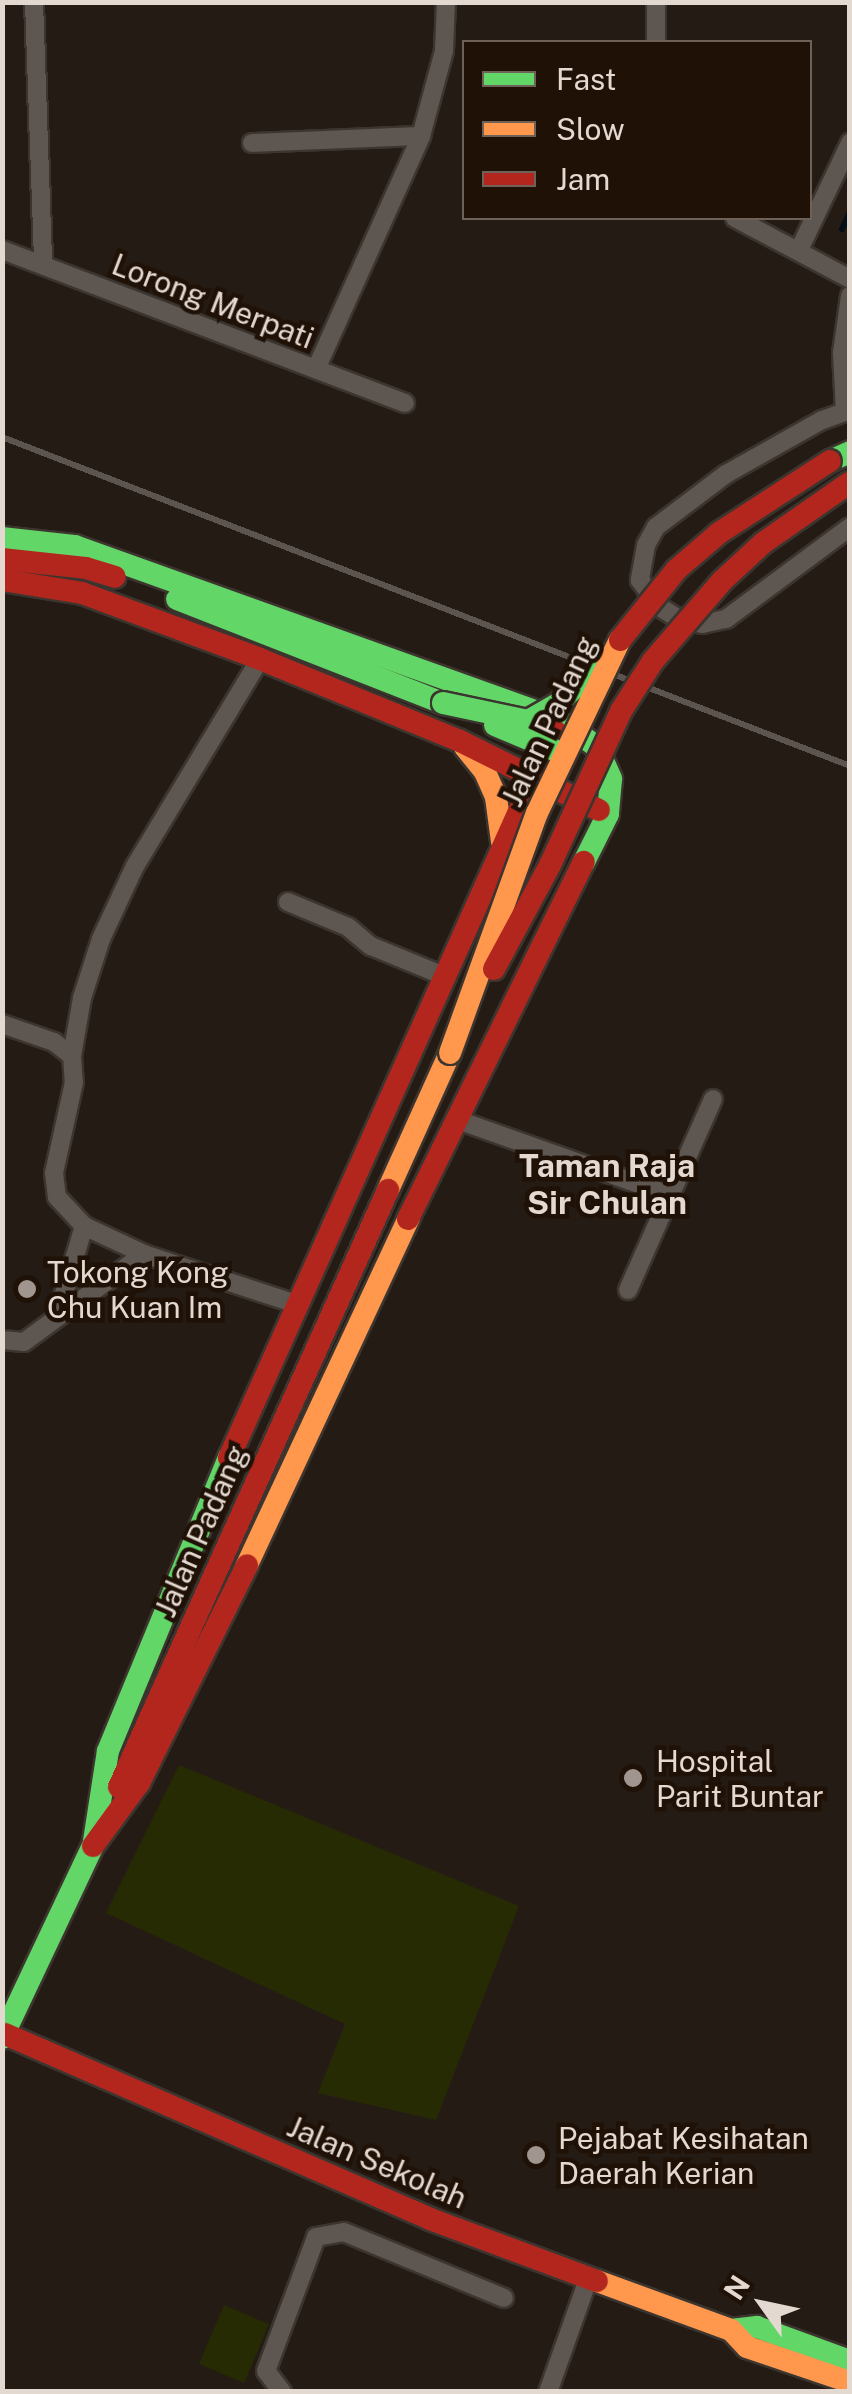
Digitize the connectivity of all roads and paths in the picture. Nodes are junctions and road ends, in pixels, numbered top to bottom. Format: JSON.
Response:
{"nodes":[{"id":1,"x":34,"y":2,"type":"edge"},
{"id":2,"x":446,"y":2,"type":"edge"},
{"id":3,"x":656,"y":2,"type":"edge"},
{"id":4,"x":656,"y":40,"type":"edge"},
{"id":5,"x":421,"y":136,"type":"junction"},
{"id":6,"x":252,"y":143,"type":"dead end"},
{"id":7,"x":850,"y":143,"type":"edge"},
{"id":8,"x":739,"y":220,"type":"edge"},
{"id":9,"x":2,"y":250,"type":"edge"},
{"id":10,"x":799,"y":250,"type":"junction"},
{"id":11,"x":43,"y":265,"type":"junction"},
{"id":12,"x":850,"y":279,"type":"edge"},
{"id":13,"x":850,"y":296,"type":"edge"},
{"id":14,"x":316,"y":369,"type":"junction"},
{"id":15,"x":405,"y":403,"type":"dead end"},
{"id":16,"x":848,"y":411,"type":"edge"},
{"id":17,"x":850,"y":452,"type":"edge"},
{"id":18,"x":850,"y":483,"type":"edge"},
{"id":19,"x":850,"y":527,"type":"edge"},
{"id":20,"x":2,"y":538,"type":"edge"},
{"id":21,"x":2,"y":559,"type":"edge"},
{"id":22,"x":2,"y":580,"type":"edge"},
{"id":23,"x":611,"y":652,"type":"junction"},
{"id":24,"x":260,"y":659,"type":"junction"},
{"id":25,"x":480,"y":690,"type":"junction"},
{"id":26,"x":444,"y":704,"type":"junction"},
{"id":27,"x":560,"y":720,"type":"junction"},
{"id":28,"x":460,"y":740,"type":"junction"},
{"id":29,"x":564,"y":754,"type":"junction"},
{"id":30,"x":592,"y":768,"type":"junction"},
{"id":31,"x":536,"y":774,"type":"junction"},
{"id":32,"x":608,"y":814,"type":"junction"},
{"id":33,"x":502,"y":842,"type":"junction"},
{"id":34,"x":288,"y":902,"type":"dead end"},
{"id":35,"x":444,"y":976,"type":"junction"},
{"id":36,"x":2,"y":1024,"type":"edge"},
{"id":37,"x":450,"y":1053,"type":"junction"},
{"id":38,"x":72,"y":1056,"type":"junction"},
{"id":39,"x":712,"y":1098,"type":"dead end"},
{"id":40,"x":456,"y":1119,"type":"junction"},
{"id":41,"x":670,"y":1195,"type":"junction"},
{"id":42,"x":84,"y":1226,"type":"junction"},
{"id":43,"x":144,"y":1254,"type":"junction"},
{"id":44,"x":628,"y":1290,"type":"dead end"},
{"id":45,"x":296,"y":1304,"type":"junction"},
{"id":46,"x":57,"y":1318,"type":"junction"},
{"id":47,"x":2,"y":1340,"type":"edge"},
{"id":48,"x":93,"y":1846,"type":"junction"},
{"id":49,"x":4,"y":2036,"type":"edge"},
{"id":50,"x":589,"y":2278,"type":"junction"},
{"id":51,"x":504,"y":2298,"type":"dead end"},
{"id":52,"x":731,"y":2330,"type":"junction"},
{"id":53,"x":850,"y":2361,"type":"edge"},
{"id":54,"x":850,"y":2382,"type":"edge"},
{"id":55,"x":279,"y":2390,"type":"edge"},
{"id":56,"x":548,"y":2392,"type":"edge"}],
"edges":[{"from":1,"to":11,"type":"street"},
{"from":2,"to":5,"type":"street"},
{"from":3,"to":4,"type":"street"},
{"from":5,"to":6,"type":"street"},
{"from":5,"to":14,"type":"street"},
{"from":7,"to":10,"type":"street"},
{"from":8,"to":10,"type":"street"},
{"from":9,"to":11,"type":"street","name":"Lorong Merpati"},
{"from":10,"to":12,"type":"street"},
{"from":11,"to":14,"type":"street","name":"Lorong Merpati"},
{"from":13,"to":16,"type":"street"},
{"from":14,"to":15,"type":"street","name":"Lorong Merpati"},
{"from":16,"to":19,"type":"street"},
{"from":17,"to":23,"type":"street","name":"Jalan Padang","bridge":true},
{"from":18,"to":30,"type":"street","name":"Jalan Padang","bridge":true},
{"from":20,"to":25,"type":"street"},
{"from":21,"to":26,"type":"street"},
{"from":22,"to":24,"type":"street"},
{"from":23,"to":26,"type":"street","bridge":true},
{"from":23,"to":29,"type":"street","name":"Jalan Padang","bridge":true},
{"from":24,"to":28,"type":"street"},
{"from":24,"to":38,"type":"street"},
{"from":25,"to":27,"type":"street"},
{"from":25,"to":28,"type":"street"},
{"from":26,"to":29,"type":"street","bridge":true},
{"from":27,"to":31,"type":"street"},
{"from":27,"to":32,"type":"street"},
{"from":28,"to":31,"type":"street"},
{"from":28,"to":33,"type":"street"},
{"from":29,"to":30,"type":"street"},
{"from":29,"to":37,"type":"street","name":"Jalan Padang","bridge":true},
{"from":30,"to":37,"type":"street","name":"Jalan Padang","bridge":true},
{"from":31,"to":32,"type":"street"},
{"from":31,"to":33,"type":"street"},
{"from":32,"to":40,"type":"street"},
{"from":33,"to":35,"type":"street"},
{"from":34,"to":35,"type":"street"},
{"from":35,"to":45,"type":"street"},
{"from":36,"to":38,"type":"street"},
{"from":37,"to":48,"type":"street","name":"Jalan Padang"},
{"from":38,"to":42,"type":"street"},
{"from":39,"to":41,"type":"street"},
{"from":40,"to":41,"type":"street"},
{"from":40,"to":48,"type":"street"},
{"from":41,"to":44,"type":"street"},
{"from":42,"to":43,"type":"street"},
{"from":42,"to":46,"type":"street"},
{"from":43,"to":45,"type":"street"},
{"from":43,"to":46,"type":"street"},
{"from":45,"to":48,"type":"street"},
{"from":46,"to":47,"type":"street"},
{"from":48,"to":49,"type":"street","name":"Jalan Padang"},
{"from":49,"to":50,"type":"street","name":"Jalan Sekolah"},
{"from":50,"to":52,"type":"street","name":"Jalan Sekolah"},
{"from":50,"to":56,"type":"street"},
{"from":51,"to":55,"type":"street"},
{"from":52,"to":53,"type":"street","name":"Jalan Sekolah"},
{"from":52,"to":54,"type":"street","name":"Jalan Sekolah"}]}
